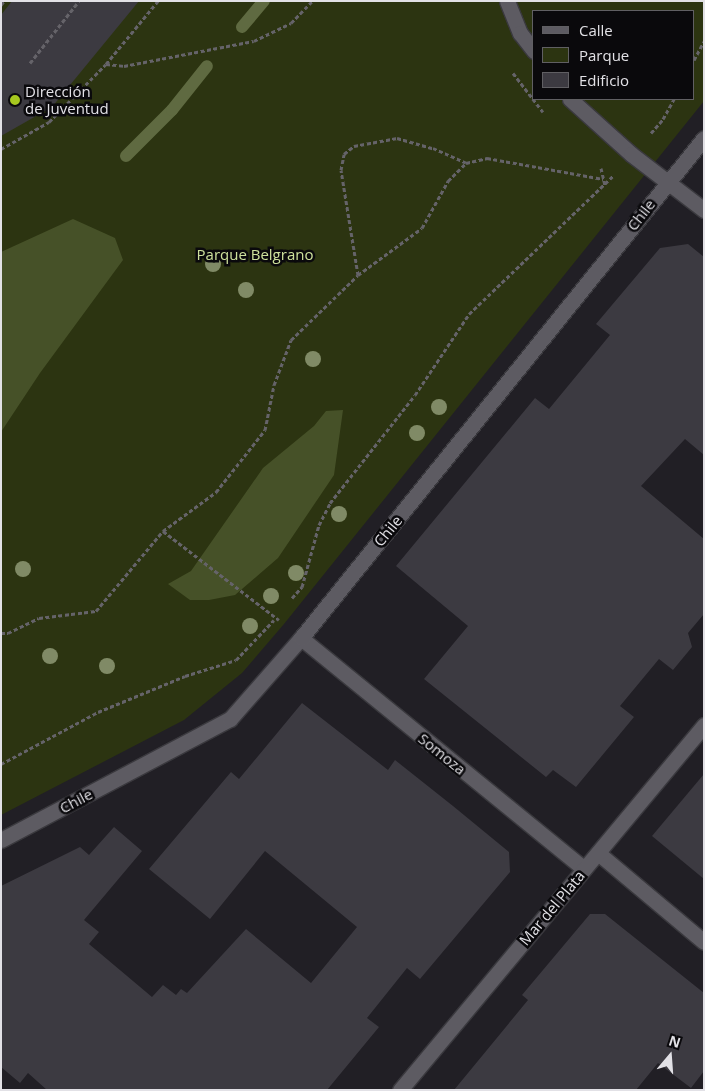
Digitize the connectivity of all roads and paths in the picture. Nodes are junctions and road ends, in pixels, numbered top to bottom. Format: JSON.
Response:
{"nodes":[{"id":1,"x":4,"y":1,"type":"edge"},
{"id":2,"x":79,"y":1,"type":"edge"},
{"id":3,"x":158,"y":1,"type":"edge"},
{"id":4,"x":312,"y":1,"type":"edge"},
{"id":5,"x":507,"y":1,"type":"edge"},
{"id":6,"x":1,"y":5,"type":"edge"},
{"id":7,"x":704,"y":41,"type":"edge"},
{"id":8,"x":532,"y":48,"type":"edge"},
{"id":9,"x":695,"y":58,"type":"edge"},
{"id":10,"x":30,"y":63,"type":"dead end"},
{"id":11,"x":106,"y":64,"type":"junction"},
{"id":12,"x":508,"y":65,"type":"dead end"},
{"id":13,"x":532,"y":96,"type":"edge"},
{"id":14,"x":535,"y":100,"type":"edge"},
{"id":15,"x":571,"y":100,"type":"edge"},
{"id":16,"x":673,"y":100,"type":"edge"},
{"id":17,"x":548,"y":116,"type":"dead end"},
{"id":18,"x":704,"y":138,"type":"edge"},
{"id":19,"x":1,"y":149,"type":"edge"},
{"id":20,"x":631,"y":154,"type":"junction"},
{"id":21,"x":466,"y":163,"type":"junction"},
{"id":22,"x":600,"y":163,"type":"dead end"},
{"id":23,"x":603,"y":179,"type":"junction"},
{"id":24,"x":669,"y":181,"type":"junction"},
{"id":25,"x":605,"y":187,"type":"junction"},
{"id":26,"x":704,"y":210,"type":"edge"},
{"id":27,"x":358,"y":275,"type":"junction"},
{"id":28,"x":163,"y":531,"type":"junction"},
{"id":29,"x":286,"y":606,"type":"dead end"},
{"id":30,"x":282,"y":612,"type":"dead end"},
{"id":31,"x":276,"y":618,"type":"junction"},
{"id":32,"x":1,"y":633,"type":"edge"},
{"id":33,"x":301,"y":638,"type":"junction"},
{"id":34,"x":704,"y":725,"type":"edge"},
{"id":35,"x":1,"y":764,"type":"edge"},
{"id":36,"x":1,"y":840,"type":"edge"},
{"id":37,"x":598,"y":853,"type":"junction"},
{"id":38,"x":584,"y":869,"type":"junction"},
{"id":39,"x":704,"y":942,"type":"edge"},
{"id":40,"x":400,"y":1090,"type":"edge"}],
"edges":[{"from":1,"to":6,"type":"path"},
{"from":2,"to":10,"type":"path"},
{"from":3,"to":11,"type":"path"},
{"from":4,"to":11,"type":"path"},
{"from":5,"to":8,"type":"street"},
{"from":7,"to":9,"type":"path"},
{"from":11,"to":19,"type":"path"},
{"from":12,"to":13,"type":"path"},
{"from":14,"to":17,"type":"path"},
{"from":15,"to":20,"type":"street"},
{"from":16,"to":20,"type":"path"},
{"from":18,"to":24,"type":"street","name":"Chile"},
{"from":20,"to":24,"type":"street"},
{"from":20,"to":25,"type":"path"},
{"from":21,"to":23,"type":"path"},
{"from":21,"to":27,"type":"path"},
{"from":21,"to":27,"type":"path"},
{"from":22,"to":23,"type":"path"},
{"from":23,"to":25,"type":"path"},
{"from":24,"to":26,"type":"street"},
{"from":24,"to":33,"type":"street","name":"Chile"},
{"from":25,"to":29,"type":"path"},
{"from":27,"to":28,"type":"path"},
{"from":28,"to":31,"type":"path"},
{"from":28,"to":32,"type":"path"},
{"from":30,"to":31,"type":"path"},
{"from":31,"to":35,"type":"path"},
{"from":33,"to":36,"type":"street","name":"Chile"},
{"from":33,"to":38,"type":"street","name":"Somoza"},
{"from":34,"to":37,"type":"street","name":"Mar del Plata"},
{"from":37,"to":38,"type":"street","name":"Mar del Plata"},
{"from":37,"to":39,"type":"street"},
{"from":38,"to":40,"type":"street","name":"Mar del Plata"}]}
